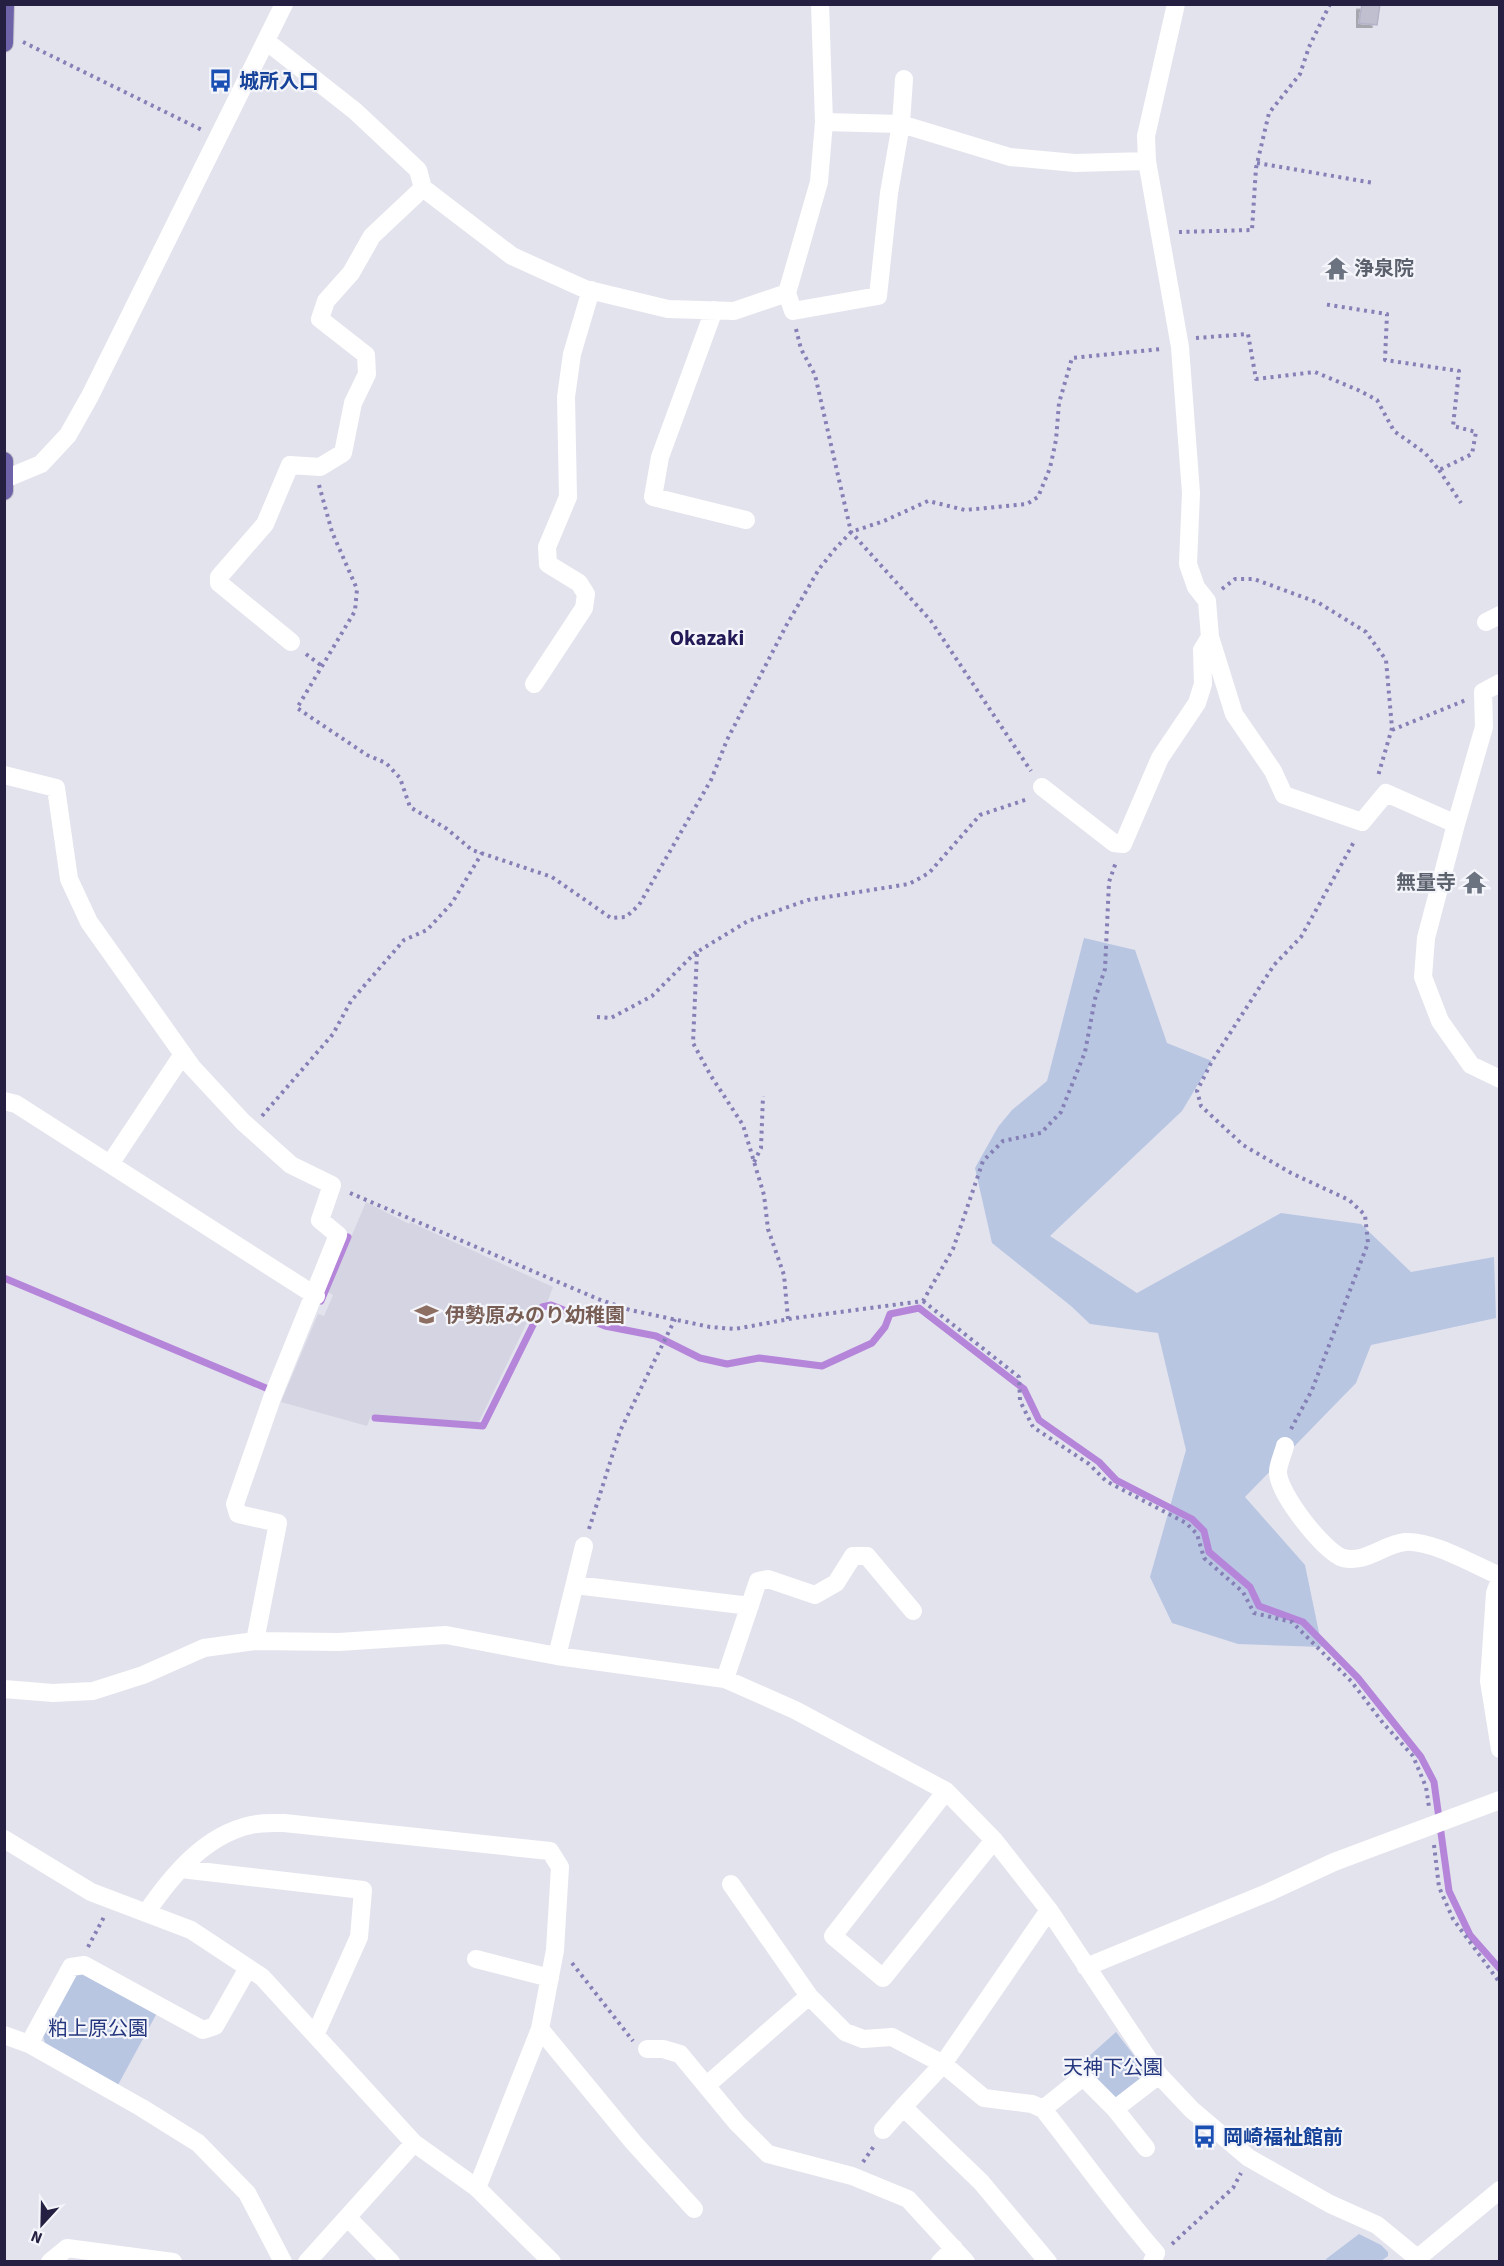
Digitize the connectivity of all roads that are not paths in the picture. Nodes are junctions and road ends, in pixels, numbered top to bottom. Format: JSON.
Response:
{"nodes":[{"id":1,"x":5,"y":4,"type":"edge"},
{"id":2,"x":284,"y":4,"type":"edge"},
{"id":3,"x":820,"y":4,"type":"edge"},
{"id":4,"x":1176,"y":4,"type":"edge"},
{"id":5,"x":5,"y":21,"type":"edge"},
{"id":6,"x":5,"y":33,"type":"edge"},
{"id":7,"x":266,"y":40,"type":"junction"},
{"id":8,"x":4,"y":43,"type":"edge"},
{"id":9,"x":904,"y":78,"type":"dead end"},
{"id":10,"x":824,"y":122,"type":"junction"},
{"id":11,"x":902,"y":124,"type":"junction"},
{"id":12,"x":1147,"y":161,"type":"junction"},
{"id":13,"x":423,"y":188,"type":"junction"},
{"id":14,"x":591,"y":290,"type":"junction"},
{"id":15,"x":787,"y":293,"type":"junction"},
{"id":16,"x":714,"y":310,"type":"junction"},
{"id":17,"x":4,"y":461,"type":"edge"},
{"id":18,"x":5,"y":479,"type":"edge"},
{"id":19,"x":4,"y":491,"type":"edge"},
{"id":20,"x":746,"y":520,"type":"dead end"},
{"id":21,"x":1210,"y":637,"type":"junction"},
{"id":22,"x":291,"y":642,"type":"dead end"},
{"id":23,"x":1500,"y":683,"type":"edge"},
{"id":24,"x":534,"y":684,"type":"dead end"},
{"id":25,"x":4,"y":775,"type":"edge"},
{"id":26,"x":1042,"y":787,"type":"road end"},
{"id":27,"x":1456,"y":824,"type":"junction"},
{"id":28,"x":183,"y":1054,"type":"junction"},
{"id":29,"x":1500,"y":1079,"type":"edge"},
{"id":30,"x":4,"y":1101,"type":"edge"},
{"id":31,"x":110,"y":1164,"type":"junction"},
{"id":32,"x":316,"y":1296,"type":"junction"},
{"id":33,"x":1285,"y":1446,"type":"road end"},
{"id":34,"x":584,"y":1546,"type":"road end"},
{"id":35,"x":1500,"y":1578,"type":"edge"},
{"id":36,"x":575,"y":1585,"type":"junction"},
{"id":37,"x":750,"y":1606,"type":"junction"},
{"id":38,"x":913,"y":1611,"type":"dead end"},
{"id":39,"x":255,"y":1641,"type":"junction"},
{"id":40,"x":557,"y":1656,"type":"junction"},
{"id":41,"x":724,"y":1679,"type":"junction"},
{"id":42,"x":4,"y":1689,"type":"edge"},
{"id":43,"x":1500,"y":1749,"type":"edge"},
{"id":44,"x":946,"y":1791,"type":"junction"},
{"id":45,"x":1500,"y":1800,"type":"edge"},
{"id":46,"x":4,"y":1839,"type":"edge"},
{"id":47,"x":994,"y":1840,"type":"junction"},
{"id":48,"x":181,"y":1869,"type":"junction"},
{"id":49,"x":731,"y":1884,"type":"dead end"},
{"id":50,"x":1049,"y":1910,"type":"junction"},
{"id":51,"x":146,"y":1912,"type":"junction"},
{"id":52,"x":476,"y":1959,"type":"dead end"},
{"id":53,"x":1086,"y":1967,"type":"junction"},
{"id":54,"x":248,"y":1968,"type":"junction"},
{"id":55,"x":550,"y":1978,"type":"junction"},
{"id":56,"x":809,"y":1996,"type":"junction"},
{"id":57,"x":540,"y":2029,"type":"junction"},
{"id":58,"x":316,"y":2033,"type":"junction"},
{"id":59,"x":4,"y":2034,"type":"edge"},
{"id":60,"x":29,"y":2044,"type":"junction"},
{"id":61,"x":647,"y":2049,"type":"road end"},
{"id":62,"x":943,"y":2064,"type":"junction"},
{"id":63,"x":1159,"y":2075,"type":"junction"},
{"id":64,"x":707,"y":2085,"type":"junction"},
{"id":65,"x":903,"y":2108,"type":"junction"},
{"id":66,"x":1043,"y":2109,"type":"junction"},
{"id":67,"x":1115,"y":2109,"type":"junction"},
{"id":68,"x":883,"y":2130,"type":"road end"},
{"id":69,"x":414,"y":2143,"type":"junction"},
{"id":70,"x":1146,"y":2148,"type":"dead end"},
{"id":71,"x":477,"y":2188,"type":"junction"},
{"id":72,"x":1500,"y":2190,"type":"edge"},
{"id":73,"x":694,"y":2209,"type":"dead end"},
{"id":74,"x":348,"y":2218,"type":"junction"},
{"id":75,"x":960,"y":2255,"type":"edge"},
{"id":76,"x":1154,"y":2257,"type":"edge"},
{"id":77,"x":1418,"y":2260,"type":"edge"},
{"id":78,"x":50,"y":2262,"type":"edge"},
{"id":79,"x":173,"y":2262,"type":"edge"},
{"id":80,"x":283,"y":2262,"type":"edge"},
{"id":81,"x":307,"y":2262,"type":"edge"},
{"id":82,"x":391,"y":2262,"type":"edge"},
{"id":83,"x":552,"y":2262,"type":"edge"},
{"id":84,"x":940,"y":2262,"type":"edge"},
{"id":85,"x":1048,"y":2262,"type":"edge"}],
"edges":[{"from":1,"to":5,"type":"main road"},
{"from":2,"to":7,"type":"street"},
{"from":3,"to":10,"type":"street"},
{"from":4,"to":12,"type":"street"},
{"from":5,"to":6,"type":"main road"},
{"from":6,"to":8,"type":"main road"},
{"from":7,"to":13,"type":"street"},
{"from":7,"to":18,"type":"street"},
{"from":9,"to":11,"type":"street"},
{"from":10,"to":11,"type":"street"},
{"from":10,"to":15,"type":"street"},
{"from":11,"to":12,"type":"street"},
{"from":11,"to":15,"type":"street"},
{"from":12,"to":21,"type":"street"},
{"from":13,"to":14,"type":"street"},
{"from":13,"to":22,"type":"street"},
{"from":14,"to":16,"type":"street"},
{"from":14,"to":24,"type":"street"},
{"from":15,"to":16,"type":"street"},
{"from":16,"to":20,"type":"street"},
{"from":17,"to":18,"type":"main road"},
{"from":18,"to":19,"type":"main road"},
{"from":21,"to":26,"type":"street"},
{"from":21,"to":27,"type":"street"},
{"from":23,"to":27,"type":"street"},
{"from":25,"to":28,"type":"street"},
{"from":27,"to":29,"type":"street"},
{"from":28,"to":31,"type":"street"},
{"from":28,"to":32,"type":"street"},
{"from":30,"to":31,"type":"street"},
{"from":31,"to":32,"type":"street"},
{"from":32,"to":39,"type":"street"},
{"from":33,"to":35,"type":"street"},
{"from":34,"to":36,"type":"street"},
{"from":35,"to":43,"type":"street"},
{"from":36,"to":37,"type":"street"},
{"from":36,"to":40,"type":"street"},
{"from":37,"to":38,"type":"street"},
{"from":37,"to":41,"type":"street"},
{"from":39,"to":40,"type":"street"},
{"from":39,"to":42,"type":"street"},
{"from":40,"to":41,"type":"street"},
{"from":41,"to":44,"type":"street"},
{"from":44,"to":47,"type":"street"},
{"from":44,"to":47,"type":"street"},
{"from":45,"to":53,"type":"street"},
{"from":46,"to":51,"type":"street"},
{"from":47,"to":50,"type":"street"},
{"from":48,"to":51,"type":"street"},
{"from":48,"to":55,"type":"street"},
{"from":48,"to":58,"type":"street"},
{"from":49,"to":56,"type":"street"},
{"from":50,"to":53,"type":"street"},
{"from":50,"to":62,"type":"street"},
{"from":51,"to":54,"type":"street"},
{"from":52,"to":55,"type":"street"},
{"from":53,"to":63,"type":"street"},
{"from":54,"to":58,"type":"street"},
{"from":54,"to":60,"type":"street"},
{"from":55,"to":57,"type":"street"},
{"from":56,"to":62,"type":"street"},
{"from":56,"to":64,"type":"street"},
{"from":57,"to":71,"type":"street"},
{"from":57,"to":73,"type":"street"},
{"from":58,"to":69,"type":"street"},
{"from":59,"to":60,"type":"street"},
{"from":60,"to":80,"type":"street"},
{"from":61,"to":64,"type":"street"},
{"from":62,"to":65,"type":"street"},
{"from":62,"to":66,"type":"street"},
{"from":63,"to":67,"type":"street"},
{"from":63,"to":77,"type":"street"},
{"from":64,"to":75,"type":"street"},
{"from":65,"to":68,"type":"street"},
{"from":65,"to":85,"type":"street"},
{"from":66,"to":67,"type":"street"},
{"from":66,"to":76,"type":"street"},
{"from":67,"to":70,"type":"street"},
{"from":69,"to":71,"type":"street"},
{"from":69,"to":74,"type":"street"},
{"from":71,"to":83,"type":"street"},
{"from":72,"to":77,"type":"street"},
{"from":74,"to":81,"type":"street"},
{"from":74,"to":82,"type":"street"},
{"from":75,"to":84,"type":"street"},
{"from":78,"to":79,"type":"street"}]}
